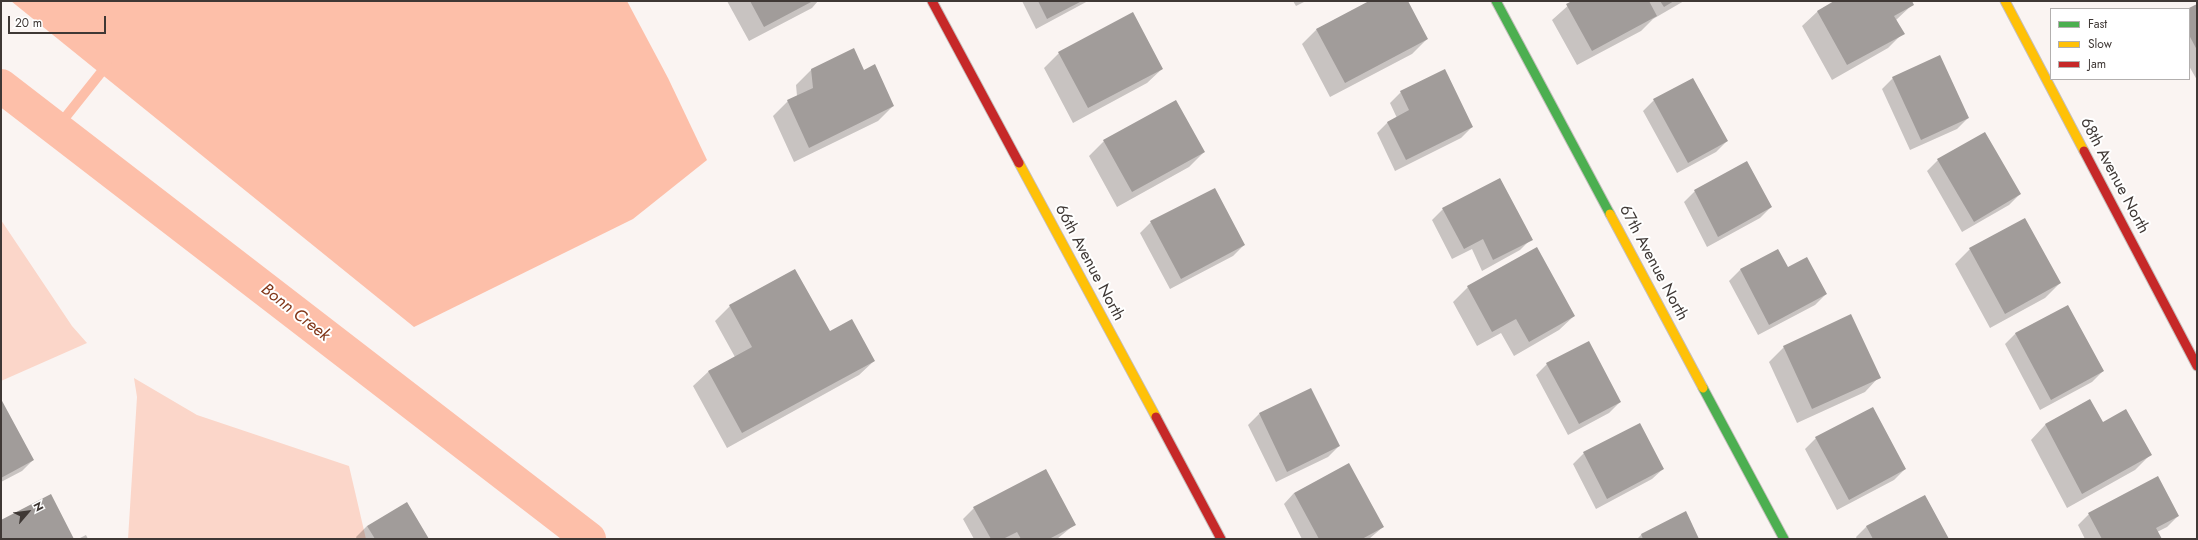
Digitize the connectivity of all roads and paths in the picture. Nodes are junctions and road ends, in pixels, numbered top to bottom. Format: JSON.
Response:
{"nodes":[{"id":1,"x":932,"y":1,"type":"edge"},
{"id":2,"x":1496,"y":1,"type":"edge"},
{"id":3,"x":2005,"y":1,"type":"edge"},
{"id":4,"x":2197,"y":366,"type":"edge"},
{"id":5,"x":1220,"y":539,"type":"edge"},
{"id":6,"x":1784,"y":539,"type":"edge"}],
"edges":[{"from":1,"to":5,"type":"street","name":"66th Avenue North"},
{"from":2,"to":6,"type":"street","name":"67th Avenue North"},
{"from":3,"to":4,"type":"street","name":"68th Avenue North"}]}
